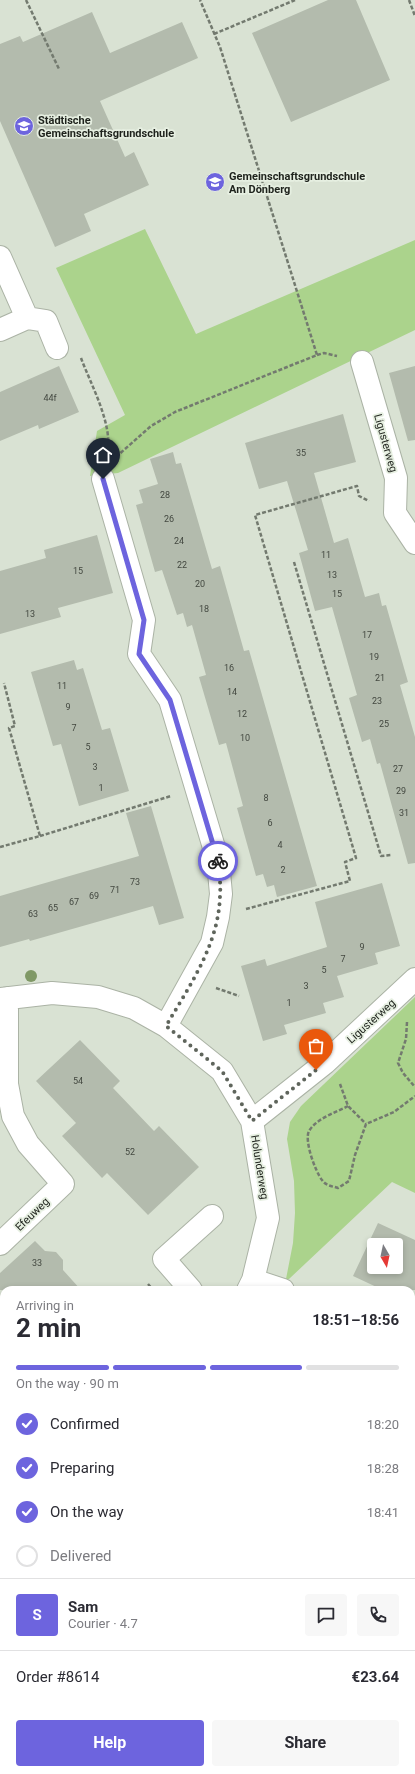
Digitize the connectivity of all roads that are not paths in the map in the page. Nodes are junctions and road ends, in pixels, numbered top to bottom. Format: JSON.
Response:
{"nodes":[{"id":1,"x":0,"y":257,"type":"edge"},
{"id":2,"x":27,"y":318,"type":"junction"},
{"id":3,"x":0,"y":330,"type":"edge"},
{"id":4,"x":58,"y":348,"type":"road end"},
{"id":5,"x":362,"y":362,"type":"dead end"},
{"id":6,"x":104,"y":473,"type":"road end"},
{"id":7,"x":415,"y":543,"type":"edge"},
{"id":8,"x":415,"y":980,"type":"edge"},
{"id":9,"x":3,"y":999,"type":"edge"},
{"id":10,"x":166,"y":1026,"type":"junction"},
{"id":11,"x":252,"y":1121,"type":"junction"},
{"id":12,"x":63,"y":1184,"type":"joint"},
{"id":13,"x":212,"y":1216,"type":"dead end"},
{"id":14,"x":0,"y":1244,"type":"edge"},
{"id":15,"x":251,"y":1285,"type":"edge"},
{"id":16,"x":188,"y":1286,"type":"edge"}],
"edges":[{"from":1,"to":2,"type":"street"},
{"from":2,"to":3,"type":"street"},
{"from":2,"to":4,"type":"street"},
{"from":5,"to":7,"type":"street","name":"Ligusterweg"},
{"from":6,"to":10,"type":"street"},
{"from":8,"to":11,"type":"street","name":"Ligusterweg"},
{"from":9,"to":10,"type":"street","name":"Holunderweg"},
{"from":9,"to":12,"type":"street","name":"Holunderweg"},
{"from":10,"to":11,"type":"street","name":"Holunderweg"},
{"from":11,"to":15,"type":"street","name":"Holunderweg"},
{"from":12,"to":14,"type":"street","name":"Efeuweg"},
{"from":13,"to":16,"type":"street"}]}
